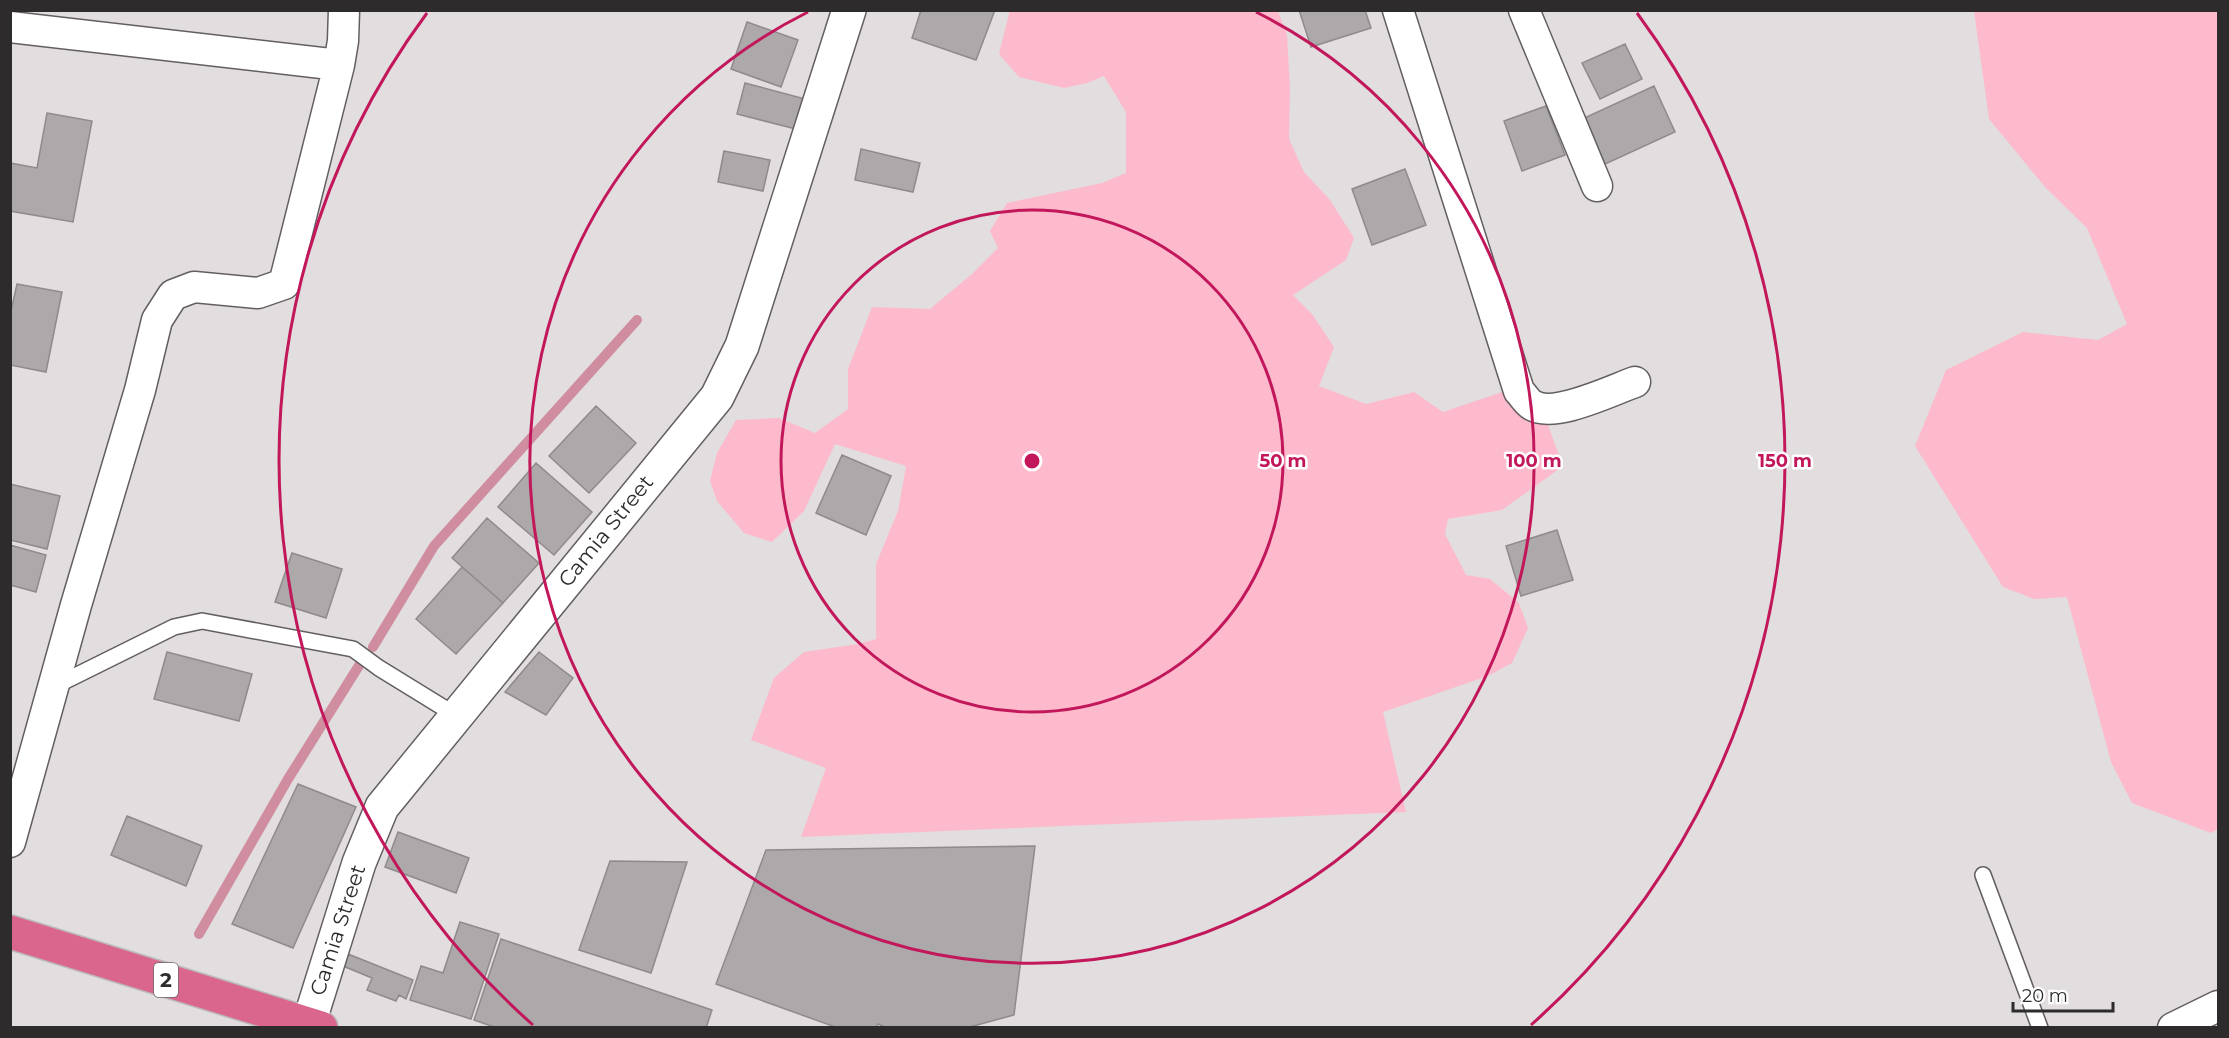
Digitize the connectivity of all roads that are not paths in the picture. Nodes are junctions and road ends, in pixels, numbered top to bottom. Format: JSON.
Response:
{"nodes":[{"id":1,"x":344,"y":10,"type":"edge"},
{"id":2,"x":849,"y":10,"type":"edge"},
{"id":3,"x":1398,"y":10,"type":"edge"},
{"id":4,"x":1524,"y":10,"type":"edge"},
{"id":5,"x":10,"y":27,"type":"edge"},
{"id":6,"x":339,"y":65,"type":"junction"},
{"id":7,"x":1597,"y":186,"type":"dead end"},
{"id":8,"x":1635,"y":382,"type":"dead end"},
{"id":9,"x":53,"y":687,"type":"junction"},
{"id":10,"x":457,"y":716,"type":"junction"},
{"id":11,"x":10,"y":842,"type":"edge"},
{"id":12,"x":1983,"y":875,"type":"dead end"},
{"id":13,"x":10,"y":932,"type":"edge"},
{"id":14,"x":2218,"y":1006,"type":"edge"},
{"id":15,"x":313,"y":1026,"type":"edge"},
{"id":16,"x":2040,"y":1028,"type":"edge"},
{"id":17,"x":2174,"y":1028,"type":"edge"}],
"edges":[{"from":1,"to":6,"type":"street"},
{"from":2,"to":10,"type":"street","name":"Camia Street"},
{"from":3,"to":8,"type":"street"},
{"from":4,"to":7,"type":"street"},
{"from":5,"to":6,"type":"street"},
{"from":6,"to":9,"type":"street"},
{"from":9,"to":10,"type":"lane"},
{"from":9,"to":11,"type":"street"},
{"from":10,"to":15,"type":"street","name":"Camia Street"},
{"from":12,"to":16,"type":"lane"},
{"from":13,"to":15,"type":"highway","number":"2"},
{"from":14,"to":17,"type":"street"}]}
